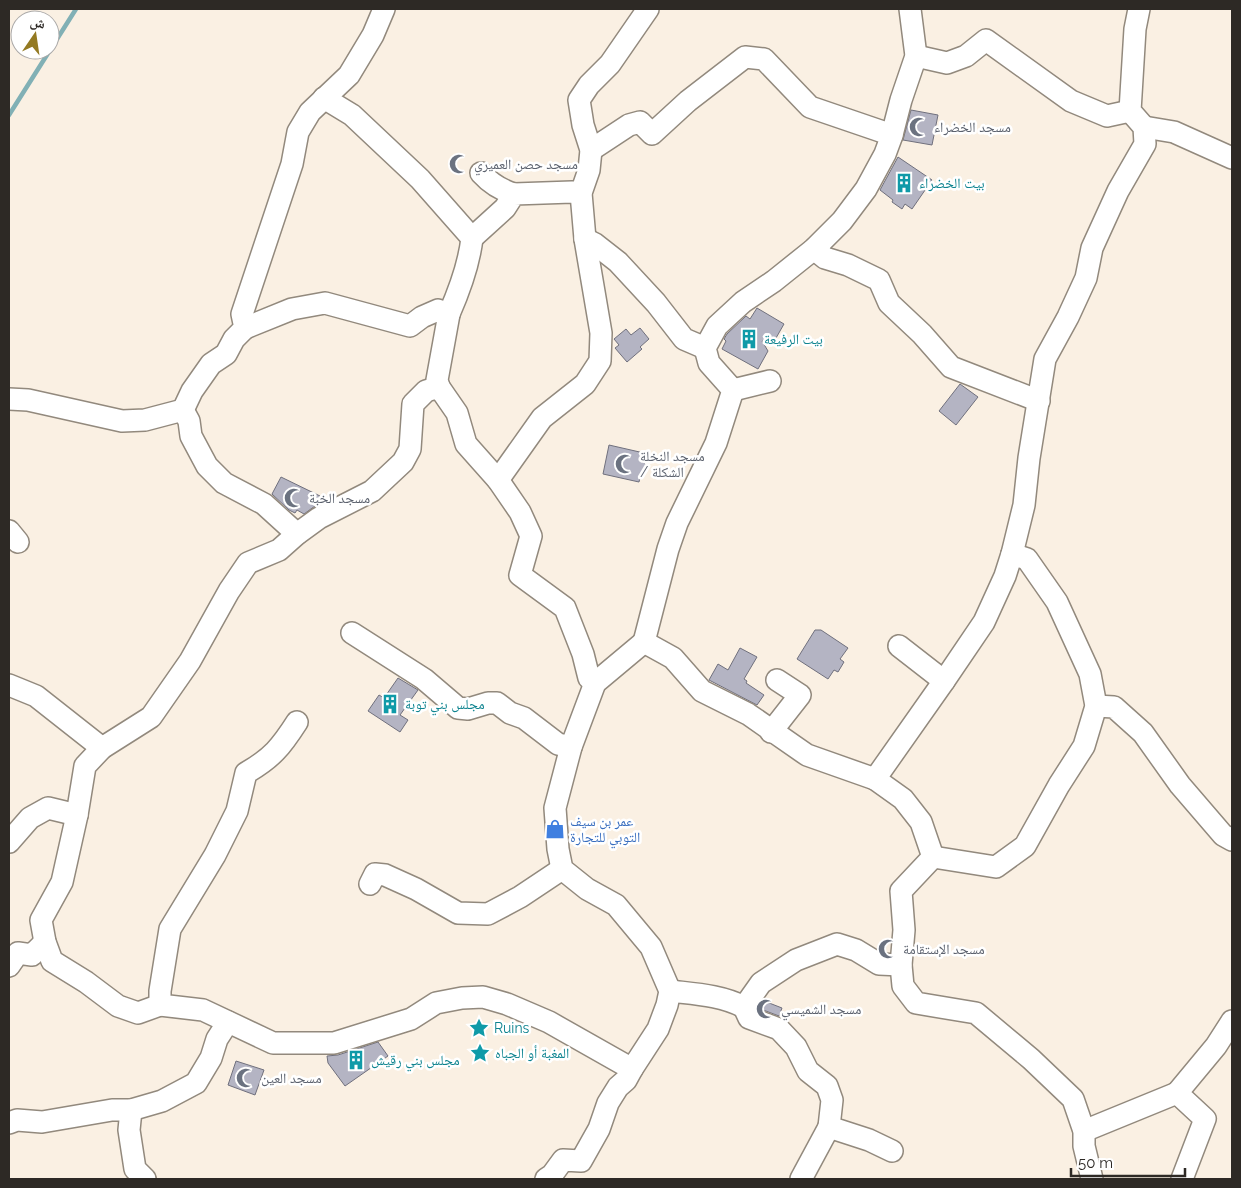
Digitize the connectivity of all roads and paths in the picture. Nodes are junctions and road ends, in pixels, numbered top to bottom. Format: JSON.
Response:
{"nodes":[{"id":1,"x":384,"y":9,"type":"edge"},
{"id":2,"x":648,"y":9,"type":"edge"},
{"id":3,"x":910,"y":9,"type":"edge"},
{"id":4,"x":1139,"y":9,"type":"edge"},
{"id":5,"x":916,"y":56,"type":"junction"},
{"id":6,"x":324,"y":98,"type":"junction"},
{"id":7,"x":1130,"y":111,"type":"junction"},
{"id":8,"x":1144,"y":127,"type":"junction"},
{"id":9,"x":892,"y":135,"type":"junction"},
{"id":10,"x":591,"y":150,"type":"junction"},
{"id":11,"x":1232,"y":158,"type":"edge"},
{"id":12,"x":481,"y":173,"type":"dead end"},
{"id":13,"x":581,"y":193,"type":"junction"},
{"id":14,"x":514,"y":194,"type":"junction"},
{"id":15,"x":472,"y":238,"type":"junction"},
{"id":16,"x":585,"y":238,"type":"junction"},
{"id":17,"x":814,"y":249,"type":"junction"},
{"id":18,"x":449,"y":314,"type":"junction"},
{"id":19,"x":245,"y":328,"type":"junction"},
{"id":20,"x":705,"y":348,"type":"junction"},
{"id":21,"x":770,"y":381,"type":"dead end"},
{"id":22,"x":439,"y":387,"type":"junction"},
{"id":23,"x":734,"y":390,"type":"junction"},
{"id":24,"x":9,"y":399,"type":"edge"},
{"id":25,"x":1039,"y":401,"type":"junction"},
{"id":26,"x":183,"y":410,"type":"junction"},
{"id":27,"x":498,"y":480,"type":"junction"},
{"id":28,"x":297,"y":534,"type":"junction"},
{"id":29,"x":1012,"y":554,"type":"junction"},
{"id":30,"x":352,"y":633,"type":"dead end"},
{"id":31,"x":644,"y":642,"type":"junction"},
{"id":32,"x":899,"y":646,"type":"dead end"},
{"id":33,"x":777,"y":680,"type":"dead end"},
{"id":34,"x":944,"y":681,"type":"junction"},
{"id":35,"x":595,"y":683,"type":"junction"},
{"id":36,"x":9,"y":685,"type":"edge"},
{"id":37,"x":1096,"y":706,"type":"junction"},
{"id":38,"x":297,"y":722,"type":"dead end"},
{"id":39,"x":771,"y":732,"type":"junction"},
{"id":40,"x":572,"y":747,"type":"junction"},
{"id":41,"x":102,"y":748,"type":"junction"},
{"id":42,"x":875,"y":779,"type":"junction"},
{"id":43,"x":77,"y":815,"type":"junction"},
{"id":44,"x":1232,"y":840,"type":"edge"},
{"id":45,"x":9,"y":842,"type":"edge"},
{"id":46,"x":933,"y":857,"type":"junction"},
{"id":47,"x":562,"y":869,"type":"junction"},
{"id":48,"x":370,"y":884,"type":"dead end"},
{"id":49,"x":45,"y":942,"type":"junction"},
{"id":50,"x":901,"y":965,"type":"junction"},
{"id":51,"x":9,"y":966,"type":"edge"},
{"id":52,"x":670,"y":991,"type":"junction"},
{"id":53,"x":160,"y":1005,"type":"junction"},
{"id":54,"x":744,"y":1007,"type":"junction"},
{"id":55,"x":1232,"y":1020,"type":"edge"},
{"id":56,"x":228,"y":1022,"type":"junction"},
{"id":57,"x":632,"y":1069,"type":"junction"},
{"id":58,"x":1177,"y":1093,"type":"junction"},
{"id":59,"x":131,"y":1110,"type":"junction"},
{"id":60,"x":9,"y":1123,"type":"edge"},
{"id":61,"x":829,"y":1127,"type":"junction"},
{"id":62,"x":1084,"y":1131,"type":"junction"},
{"id":63,"x":892,"y":1151,"type":"dead end"},
{"id":64,"x":145,"y":1179,"type":"edge"},
{"id":65,"x":546,"y":1179,"type":"edge"},
{"id":66,"x":801,"y":1179,"type":"edge"},
{"id":67,"x":1092,"y":1179,"type":"edge"},
{"id":68,"x":1182,"y":1179,"type":"edge"}],
"edges":[{"from":1,"to":6,"type":"street"},
{"from":2,"to":10,"type":"street"},
{"from":3,"to":5,"type":"street"},
{"from":4,"to":7,"type":"street"},
{"from":5,"to":7,"type":"street"},
{"from":5,"to":9,"type":"street"},
{"from":6,"to":15,"type":"street"},
{"from":6,"to":19,"type":"street"},
{"from":7,"to":8,"type":"street"},
{"from":8,"to":11,"type":"street"},
{"from":8,"to":25,"type":"street"},
{"from":9,"to":10,"type":"street"},
{"from":9,"to":17,"type":"street"},
{"from":10,"to":13,"type":"street"},
{"from":12,"to":14,"type":"street"},
{"from":13,"to":14,"type":"street"},
{"from":13,"to":16,"type":"street"},
{"from":14,"to":15,"type":"street"},
{"from":15,"to":18,"type":"street"},
{"from":16,"to":20,"type":"street"},
{"from":16,"to":27,"type":"street"},
{"from":17,"to":20,"type":"street"},
{"from":17,"to":25,"type":"street"},
{"from":18,"to":19,"type":"street"},
{"from":18,"to":22,"type":"street"},
{"from":19,"to":26,"type":"street"},
{"from":20,"to":23,"type":"street"},
{"from":21,"to":23,"type":"street"},
{"from":22,"to":27,"type":"street"},
{"from":22,"to":28,"type":"street"},
{"from":23,"to":31,"type":"street"},
{"from":24,"to":26,"type":"street"},
{"from":25,"to":29,"type":"street"},
{"from":26,"to":28,"type":"street"},
{"from":27,"to":35,"type":"street"},
{"from":28,"to":41,"type":"street"},
{"from":29,"to":34,"type":"street"},
{"from":29,"to":37,"type":"street"},
{"from":30,"to":40,"type":"street"},
{"from":31,"to":35,"type":"street"},
{"from":31,"to":39,"type":"street"},
{"from":32,"to":34,"type":"street"},
{"from":33,"to":39,"type":"street"},
{"from":34,"to":42,"type":"street"},
{"from":35,"to":40,"type":"street"},
{"from":36,"to":41,"type":"street"},
{"from":37,"to":44,"type":"street"},
{"from":37,"to":46,"type":"street"},
{"from":38,"to":53,"type":"street"},
{"from":39,"to":42,"type":"street"},
{"from":40,"to":47,"type":"street"},
{"from":41,"to":43,"type":"street"},
{"from":42,"to":46,"type":"street"},
{"from":43,"to":45,"type":"street"},
{"from":43,"to":49,"type":"street"},
{"from":46,"to":50,"type":"street"},
{"from":47,"to":48,"type":"street"},
{"from":47,"to":52,"type":"street"},
{"from":49,"to":51,"type":"street"},
{"from":49,"to":53,"type":"street"},
{"from":50,"to":54,"type":"street"},
{"from":50,"to":62,"type":"street"},
{"from":52,"to":54,"type":"street"},
{"from":52,"to":57,"type":"street"},
{"from":53,"to":56,"type":"street"},
{"from":54,"to":61,"type":"street"},
{"from":55,"to":58,"type":"street"},
{"from":56,"to":57,"type":"street"},
{"from":56,"to":59,"type":"street"},
{"from":57,"to":65,"type":"street"},
{"from":58,"to":62,"type":"street"},
{"from":58,"to":68,"type":"street"},
{"from":59,"to":60,"type":"street"},
{"from":59,"to":64,"type":"street"},
{"from":61,"to":63,"type":"street"},
{"from":61,"to":66,"type":"street"},
{"from":62,"to":67,"type":"street"}]}
